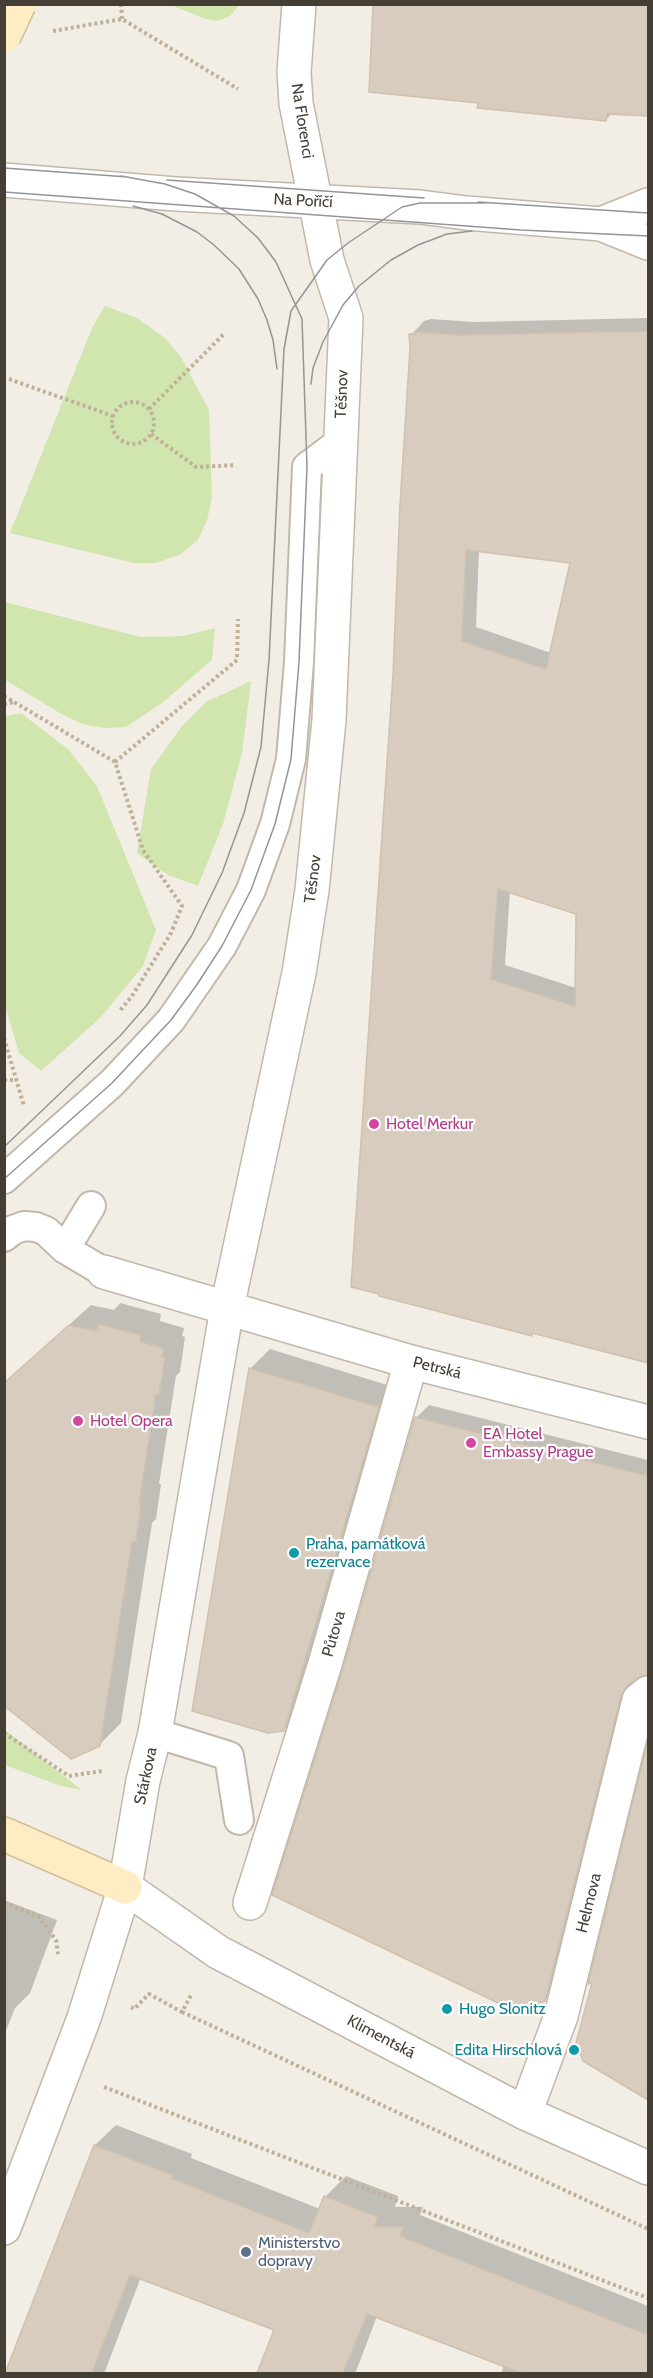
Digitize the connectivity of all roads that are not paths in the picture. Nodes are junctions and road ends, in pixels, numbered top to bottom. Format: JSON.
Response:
{"nodes":[{"id":1,"x":19,"y":4,"type":"edge"},
{"id":2,"x":299,"y":4,"type":"edge"},
{"id":3,"x":4,"y":36,"type":"edge"},
{"id":4,"x":4,"y":180,"type":"edge"},
{"id":5,"x":316,"y":201,"type":"junction"},
{"id":6,"x":648,"y":205,"type":"edge"},
{"id":7,"x":601,"y":224,"type":"junction"},
{"id":8,"x":648,"y":225,"type":"edge"},
{"id":9,"x":648,"y":243,"type":"edge"},
{"id":10,"x":340,"y":442,"type":"junction"},
{"id":11,"x":4,"y":1179,"type":"edge"},
{"id":12,"x":91,"y":1206,"type":"dead end"},
{"id":13,"x":4,"y":1237,"type":"edge"},
{"id":14,"x":65,"y":1249,"type":"junction"},
{"id":15,"x":104,"y":1272,"type":"joint"},
{"id":16,"x":226,"y":1308,"type":"junction"},
{"id":17,"x":411,"y":1362,"type":"junction"},
{"id":18,"x":648,"y":1422,"type":"edge"},
{"id":19,"x":648,"y":1694,"type":"edge"},
{"id":20,"x":155,"y":1732,"type":"junction"},
{"id":21,"x":239,"y":1820,"type":"dead end"},
{"id":22,"x":4,"y":1834,"type":"edge"},
{"id":23,"x":125,"y":1887,"type":"junction"},
{"id":24,"x":250,"y":1904,"type":"dead end"},
{"id":25,"x":525,"y":2113,"type":"junction"},
{"id":26,"x":648,"y":2169,"type":"edge"},
{"id":27,"x":4,"y":2228,"type":"edge"}],
"edges":[{"from":1,"to":3,"type":"main road","bridge":true},
{"from":2,"to":5,"type":"street","name":"Na Florenci"},
{"from":4,"to":5,"type":"street","name":"Na Poříčí"},
{"from":5,"to":7,"type":"street","name":"Na Poříčí"},
{"from":5,"to":10,"type":"street","name":"Těšnov"},
{"from":6,"to":7,"type":"street","name":"Na Poříčí"},
{"from":7,"to":8,"type":"lane","name":"Na Poříčí"},
{"from":7,"to":9,"type":"street","name":"Na Poříčí"},
{"from":10,"to":11,"type":"lane"},
{"from":10,"to":16,"type":"street","name":"Těšnov"},
{"from":12,"to":14,"type":"lane"},
{"from":13,"to":14,"type":"lane"},
{"from":14,"to":15,"type":"lane"},
{"from":15,"to":16,"type":"street"},
{"from":16,"to":17,"type":"street","name":"Petrská"},
{"from":16,"to":20,"type":"street","name":"Stárkova"},
{"from":17,"to":18,"type":"street","name":"Petrská"},
{"from":17,"to":24,"type":"street","name":"Půtova"},
{"from":19,"to":25,"type":"street","name":"Helmova"},
{"from":20,"to":21,"type":"lane"},
{"from":20,"to":23,"type":"street","name":"Stárkova"},
{"from":22,"to":23,"type":"main road"},
{"from":23,"to":25,"type":"street","name":"Klimentská"},
{"from":23,"to":27,"type":"street","name":"Stárkova"},
{"from":25,"to":26,"type":"street","name":"Klimentská"}]}
